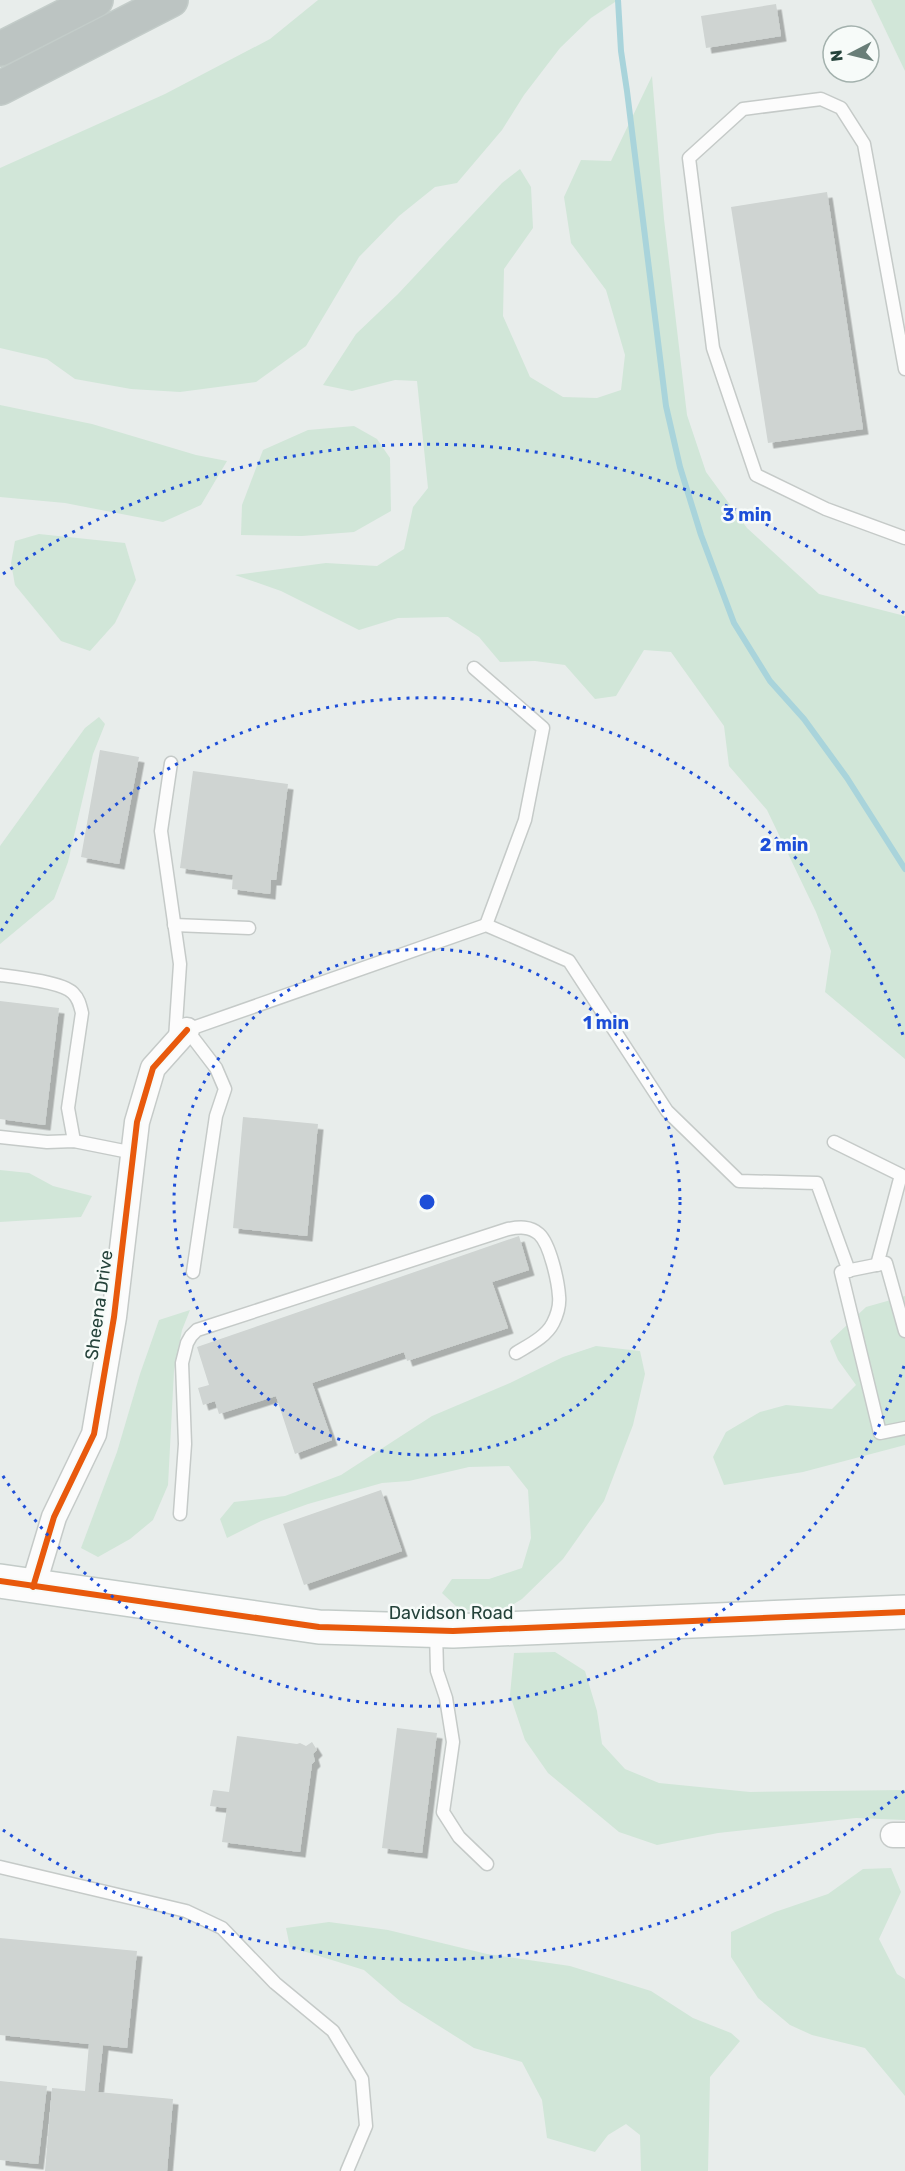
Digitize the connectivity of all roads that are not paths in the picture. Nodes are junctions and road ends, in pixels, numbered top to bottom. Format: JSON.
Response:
{"nodes":[{"id":1,"x":96,"y":0,"type":"edge"},
{"id":2,"x":171,"y":0,"type":"edge"},
{"id":3,"x":0,"y":50,"type":"edge"},
{"id":4,"x":0,"y":88,"type":"edge"},
{"id":5,"x":905,"y":369,"type":"edge"},
{"id":6,"x":905,"y":538,"type":"edge"},
{"id":7,"x":474,"y":668,"type":"dead end"},
{"id":8,"x":171,"y":763,"type":"dead end"},
{"id":9,"x":174,"y":925,"type":"junction"},
{"id":10,"x":486,"y":925,"type":"junction"},
{"id":11,"x":249,"y":928,"type":"dead end"},
{"id":12,"x":0,"y":975,"type":"edge"},
{"id":13,"x":181,"y":1036,"type":"junction"},
{"id":14,"x":0,"y":1137,"type":"edge"},
{"id":15,"x":74,"y":1141,"type":"junction"},
{"id":16,"x":834,"y":1143,"type":"dead end"},
{"id":17,"x":134,"y":1153,"type":"junction"},
{"id":18,"x":903,"y":1176,"type":"edge"},
{"id":19,"x":877,"y":1265,"type":"junction"},
{"id":20,"x":849,"y":1271,"type":"junction"},
{"id":21,"x":193,"y":1272,"type":"dead end"},
{"id":22,"x":905,"y":1331,"type":"edge"},
{"id":23,"x":516,"y":1353,"type":"dead end"},
{"id":24,"x":905,"y":1428,"type":"edge"},
{"id":25,"x":180,"y":1514,"type":"dead end"},
{"id":26,"x":0,"y":1581,"type":"edge"},
{"id":27,"x":33,"y":1587,"type":"junction"},
{"id":28,"x":905,"y":1612,"type":"edge"},
{"id":29,"x":436,"y":1630,"type":"junction"},
{"id":30,"x":486,"y":1864,"type":"dead end"},
{"id":31,"x":0,"y":1866,"type":"edge"},
{"id":32,"x":347,"y":2171,"type":"edge"}],
"edges":[{"from":1,"to":3,"type":"highway"},
{"from":2,"to":4,"type":"highway"},
{"from":5,"to":6,"type":"lane"},
{"from":7,"to":10,"type":"lane"},
{"from":8,"to":9,"type":"lane"},
{"from":9,"to":11,"type":"lane"},
{"from":9,"to":13,"type":"lane"},
{"from":10,"to":13,"type":"lane"},
{"from":10,"to":20,"type":"lane"},
{"from":12,"to":15,"type":"lane"},
{"from":13,"to":17,"type":"street","name":"Sheena Drive"},
{"from":13,"to":21,"type":"lane"},
{"from":14,"to":15,"type":"lane"},
{"from":15,"to":17,"type":"lane"},
{"from":16,"to":18,"type":"lane"},
{"from":17,"to":27,"type":"street","name":"Sheena Drive"},
{"from":18,"to":19,"type":"lane"},
{"from":19,"to":20,"type":"lane"},
{"from":19,"to":22,"type":"lane"},
{"from":20,"to":24,"type":"lane"},
{"from":23,"to":25,"type":"lane"},
{"from":26,"to":27,"type":"street","name":"Davidson Road"},
{"from":27,"to":29,"type":"street","name":"Davidson Road"},
{"from":28,"to":29,"type":"street","name":"Davidson Road"},
{"from":29,"to":30,"type":"lane"},
{"from":31,"to":32,"type":"lane"}]}
